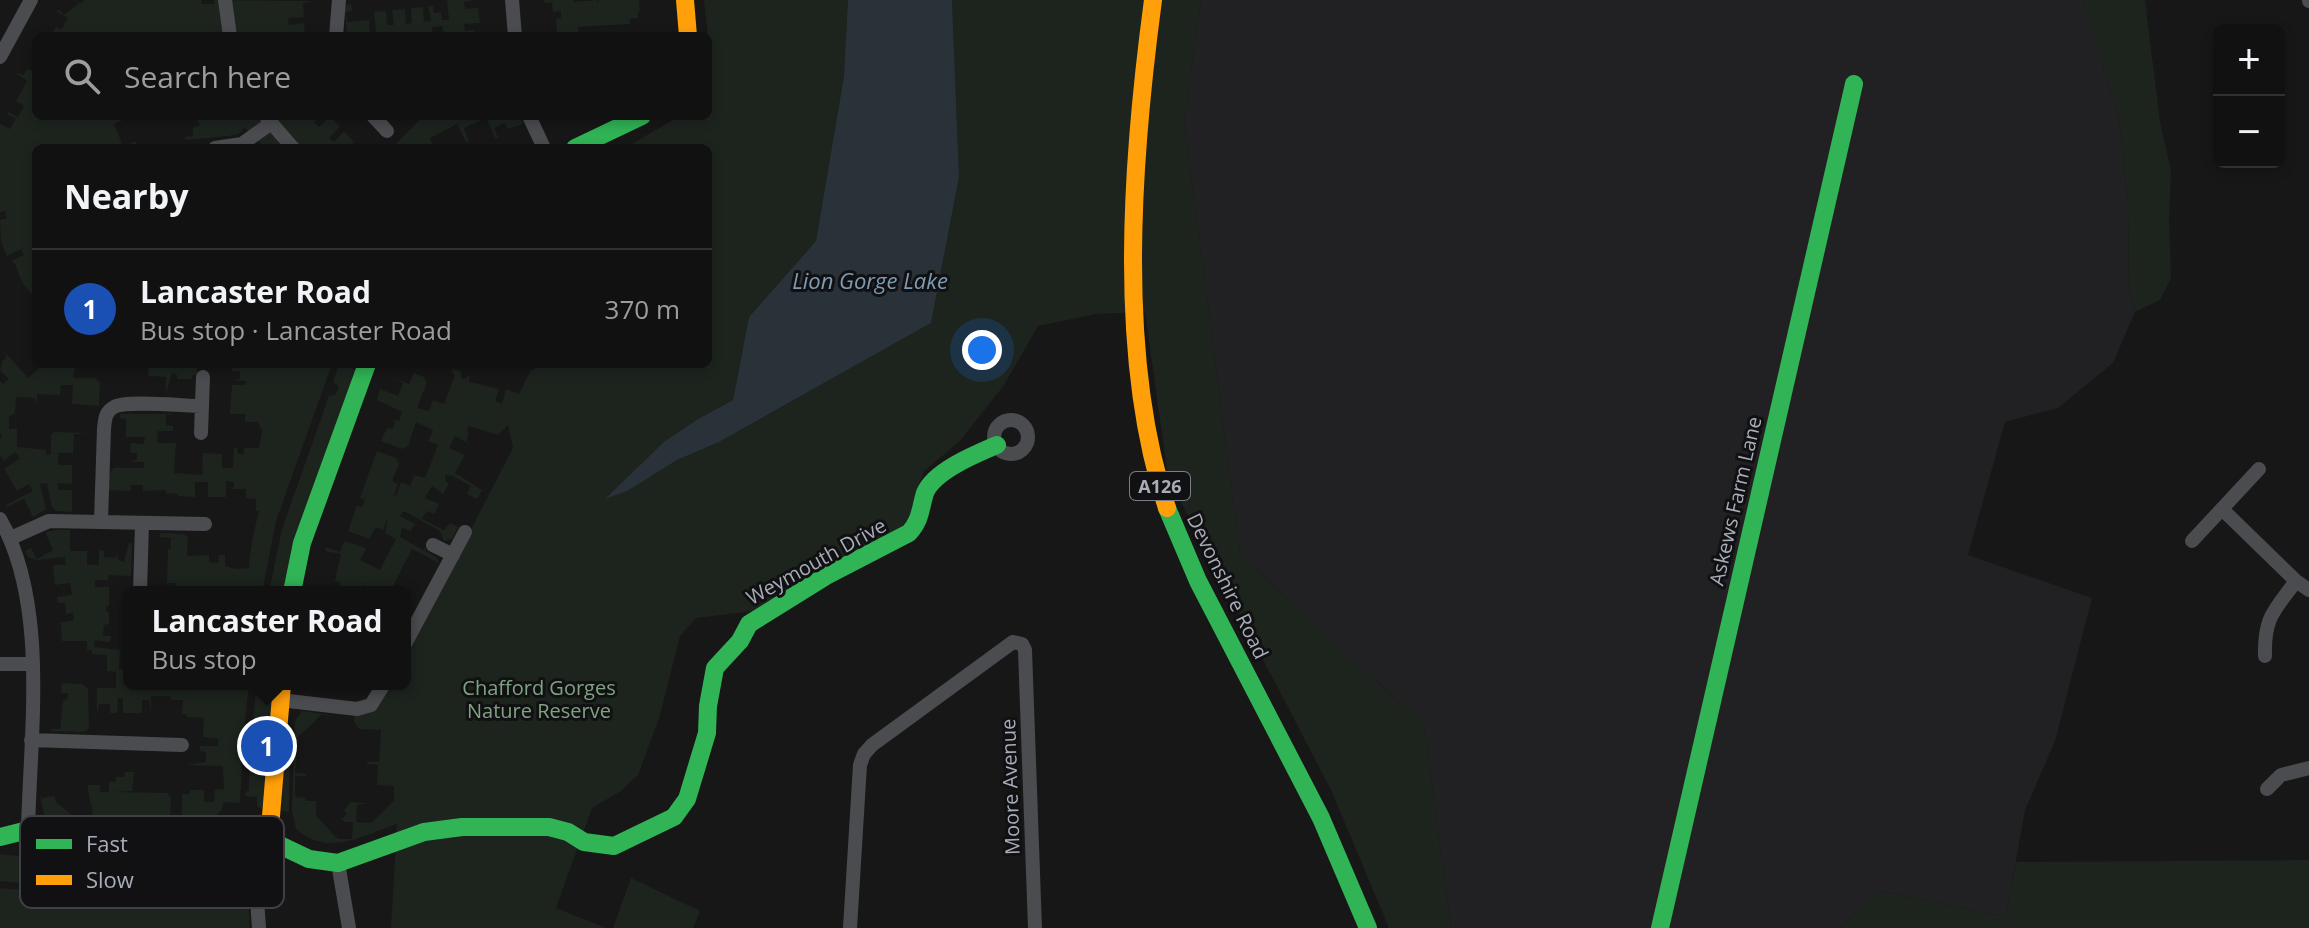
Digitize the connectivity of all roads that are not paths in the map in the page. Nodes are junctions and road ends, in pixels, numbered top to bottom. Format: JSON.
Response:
{"nodes":[{"id":1,"x":31,"y":0,"type":"edge"},
{"id":2,"x":225,"y":0,"type":"edge"},
{"id":3,"x":339,"y":0,"type":"edge"},
{"id":4,"x":512,"y":0,"type":"edge"},
{"id":5,"x":685,"y":0,"type":"edge"},
{"id":6,"x":1153,"y":0,"type":"edge"},
{"id":7,"x":229,"y":32,"type":"edge"},
{"id":8,"x":336,"y":32,"type":"edge"},
{"id":9,"x":515,"y":32,"type":"edge"},
{"id":10,"x":688,"y":32,"type":"edge"},
{"id":11,"x":0,"y":57,"type":"edge"},
{"id":12,"x":1854,"y":84,"type":"dead end"},
{"id":13,"x":268,"y":120,"type":"edge"},
{"id":14,"x":378,"y":120,"type":"edge"},
{"id":15,"x":531,"y":120,"type":"edge"},
{"id":16,"x":634,"y":120,"type":"edge"},
{"id":17,"x":387,"y":131,"type":"dead end"},
{"id":18,"x":242,"y":144,"type":"edge"},
{"id":19,"x":289,"y":144,"type":"edge"},
{"id":20,"x":542,"y":144,"type":"edge"},
{"id":21,"x":583,"y":144,"type":"edge"},
{"id":22,"x":366,"y":368,"type":"edge"},
{"id":23,"x":203,"y":377,"type":"dead end"},
{"id":24,"x":202,"y":406,"type":"junction"},
{"id":25,"x":201,"y":433,"type":"dead end"},
{"id":26,"x":997,"y":445,"type":"dead end"},
{"id":27,"x":2259,"y":469,"type":"dead end"},
{"id":28,"x":2223,"y":510,"type":"junction"},
{"id":29,"x":0,"y":519,"type":"edge"},
{"id":30,"x":101,"y":521,"type":"junction"},
{"id":31,"x":142,"y":523,"type":"junction"},
{"id":32,"x":205,"y":524,"type":"dead end"},
{"id":33,"x":465,"y":532,"type":"dead end"},
{"id":34,"x":11,"y":538,"type":"junction"},
{"id":35,"x":2192,"y":541,"type":"dead end"},
{"id":36,"x":433,"y":545,"type":"dead end"},
{"id":37,"x":453,"y":555,"type":"junction"},
{"id":38,"x":2296,"y":581,"type":"junction"},
{"id":39,"x":140,"y":586,"type":"edge"},
{"id":40,"x":293,"y":586,"type":"edge"},
{"id":41,"x":2309,"y":590,"type":"edge"},
{"id":42,"x":411,"y":633,"type":"edge"},
{"id":43,"x":2265,"y":656,"type":"dead end"},
{"id":44,"x":0,"y":664,"type":"edge"},
{"id":45,"x":33,"y":664,"type":"junction"},
{"id":46,"x":380,"y":690,"type":"edge"},
{"id":47,"x":281,"y":692,"type":"edge"},
{"id":48,"x":31,"y":740,"type":"junction"},
{"id":49,"x":182,"y":745,"type":"dead end"},
{"id":50,"x":2309,"y":768,"type":"edge"},
{"id":51,"x":2267,"y":789,"type":"dead end"},
{"id":52,"x":28,"y":816,"type":"edge"},
{"id":53,"x":271,"y":816,"type":"edge"},
{"id":54,"x":20,"y":832,"type":"edge"},
{"id":55,"x":0,"y":837,"type":"edge"},
{"id":56,"x":284,"y":847,"type":"edge"},
{"id":57,"x":338,"y":863,"type":"junction"},
{"id":58,"x":258,"y":908,"type":"edge"},
{"id":59,"x":259,"y":928,"type":"edge"},
{"id":60,"x":349,"y":928,"type":"edge"},
{"id":61,"x":850,"y":928,"type":"edge"},
{"id":62,"x":1035,"y":928,"type":"edge"},
{"id":63,"x":1368,"y":928,"type":"edge"},
{"id":64,"x":1660,"y":928,"type":"edge"}],
"edges":[{"from":1,"to":11,"type":"street"},
{"from":2,"to":7,"type":"street"},
{"from":3,"to":8,"type":"street"},
{"from":4,"to":9,"type":"street"},
{"from":5,"to":10,"type":"street"},
{"from":6,"to":63,"type":"street","name":"Devonshire Road","number":"A126"},
{"from":12,"to":64,"type":"street","name":"Askews Farm Lane"},
{"from":13,"to":18,"type":"street"},
{"from":13,"to":19,"type":"street"},
{"from":14,"to":17,"type":"street"},
{"from":15,"to":20,"type":"street"},
{"from":16,"to":21,"type":"street"},
{"from":22,"to":40,"type":"street"},
{"from":23,"to":24,"type":"street"},
{"from":24,"to":25,"type":"street"},
{"from":24,"to":30,"type":"street"},
{"from":26,"to":57,"type":"street","name":"Weymouth Drive"},
{"from":27,"to":28,"type":"street"},
{"from":28,"to":35,"type":"street"},
{"from":28,"to":38,"type":"street"},
{"from":29,"to":34,"type":"street"},
{"from":30,"to":31,"type":"street"},
{"from":30,"to":34,"type":"street"},
{"from":31,"to":32,"type":"street"},
{"from":31,"to":39,"type":"street"},
{"from":33,"to":37,"type":"street"},
{"from":34,"to":45,"type":"street"},
{"from":36,"to":37,"type":"street"},
{"from":37,"to":42,"type":"street"},
{"from":38,"to":41,"type":"street"},
{"from":38,"to":43,"type":"street"},
{"from":44,"to":45,"type":"street"},
{"from":45,"to":48,"type":"street"},
{"from":46,"to":47,"type":"street"},
{"from":47,"to":53,"type":"street"},
{"from":48,"to":49,"type":"street"},
{"from":48,"to":52,"type":"street"},
{"from":50,"to":51,"type":"street"},
{"from":54,"to":55,"type":"street"},
{"from":56,"to":57,"type":"street"},
{"from":57,"to":60,"type":"street"},
{"from":58,"to":59,"type":"street"},
{"from":61,"to":62,"type":"street","name":"Moore Avenue"}]}
